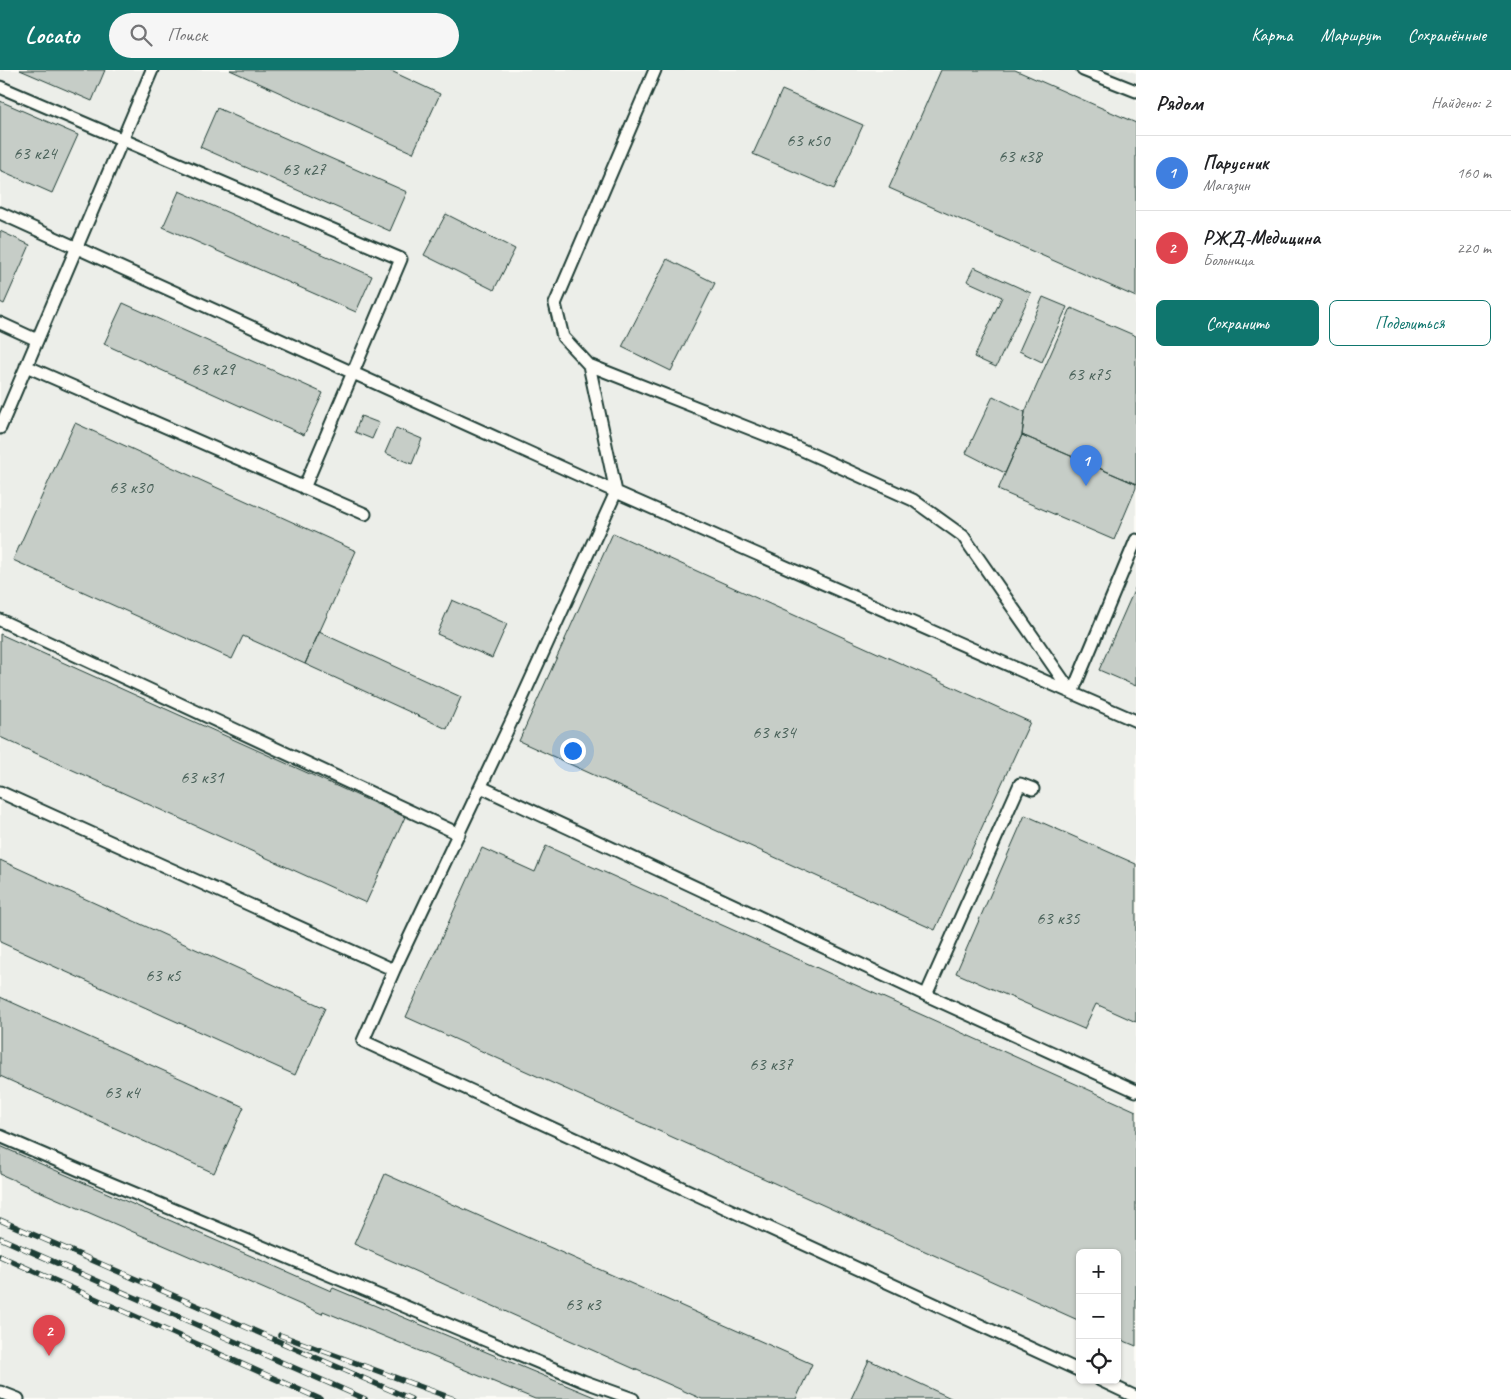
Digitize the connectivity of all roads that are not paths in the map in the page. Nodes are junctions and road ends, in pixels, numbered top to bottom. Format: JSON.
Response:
{"nodes":[{"id":1,"x":152,"y":70,"type":"edge"},
{"id":2,"x":655,"y":70,"type":"edge"},
{"id":3,"x":1083,"y":70,"type":"edge"},
{"id":4,"x":0,"y":87,"type":"edge"},
{"id":5,"x":1136,"y":91,"type":"edge"},
{"id":6,"x":123,"y":138,"type":"junction"},
{"id":7,"x":0,"y":213,"type":"edge"},
{"id":8,"x":76,"y":248,"type":"junction"},
{"id":9,"x":0,"y":324,"type":"edge"},
{"id":10,"x":37,"y":340,"type":"junction"},
{"id":11,"x":589,"y":365,"type":"junction"},
{"id":12,"x":26,"y":366,"type":"junction"},
{"id":13,"x":353,"y":373,"type":"junction"},
{"id":14,"x":0,"y":428,"type":"edge"},
{"id":15,"x":304,"y":488,"type":"junction"},
{"id":16,"x":616,"y":492,"type":"junction"},
{"id":17,"x":365,"y":514,"type":"dead end"},
{"id":18,"x":1136,"y":540,"type":"edge"},
{"id":19,"x":0,"y":620,"type":"edge"},
{"id":20,"x":1072,"y":693,"type":"junction"},
{"id":21,"x":1136,"y":721,"type":"edge"},
{"id":22,"x":480,"y":787,"type":"junction"},
{"id":23,"x":1034,"y":789,"type":"dead end"},
{"id":24,"x":0,"y":792,"type":"edge"},
{"id":25,"x":459,"y":834,"type":"junction"},
{"id":26,"x":394,"y":970,"type":"junction"},
{"id":27,"x":926,"y":996,"type":"junction"},
{"id":28,"x":1136,"y":1091,"type":"edge"},
{"id":29,"x":0,"y":1136,"type":"edge"},
{"id":30,"x":1076,"y":1369,"type":"edge"},
{"id":31,"x":1108,"y":1384,"type":"edge"},
{"id":32,"x":0,"y":1392,"type":"edge"},
{"id":33,"x":1136,"y":1397,"type":"edge"},
{"id":34,"x":18,"y":1399,"type":"edge"},
{"id":35,"x":633,"y":1399,"type":"edge"}],
"edges":[{"from":1,"to":6,"type":"lane"},
{"from":2,"to":11,"type":"lane"},
{"from":3,"to":5,"type":"lane"},
{"from":4,"to":6,"type":"lane"},
{"from":6,"to":8,"type":"lane"},
{"from":6,"to":13,"type":"lane"},
{"from":7,"to":8,"type":"lane"},
{"from":8,"to":10,"type":"lane"},
{"from":8,"to":13,"type":"lane"},
{"from":9,"to":10,"type":"lane"},
{"from":10,"to":12,"type":"lane"},
{"from":11,"to":16,"type":"lane"},
{"from":11,"to":20,"type":"lane"},
{"from":12,"to":14,"type":"lane"},
{"from":12,"to":15,"type":"lane"},
{"from":13,"to":15,"type":"lane"},
{"from":13,"to":16,"type":"lane"},
{"from":15,"to":17,"type":"lane"},
{"from":16,"to":20,"type":"lane"},
{"from":16,"to":22,"type":"lane"},
{"from":18,"to":20,"type":"lane"},
{"from":19,"to":25,"type":"lane"},
{"from":20,"to":21,"type":"lane"},
{"from":22,"to":25,"type":"lane"},
{"from":22,"to":27,"type":"lane"},
{"from":23,"to":27,"type":"lane"},
{"from":24,"to":26,"type":"lane"},
{"from":25,"to":26,"type":"lane"},
{"from":26,"to":30,"type":"lane"},
{"from":27,"to":28,"type":"lane"},
{"from":29,"to":35,"type":"lane"},
{"from":31,"to":33,"type":"lane"},
{"from":32,"to":34,"type":"lane"}]}
